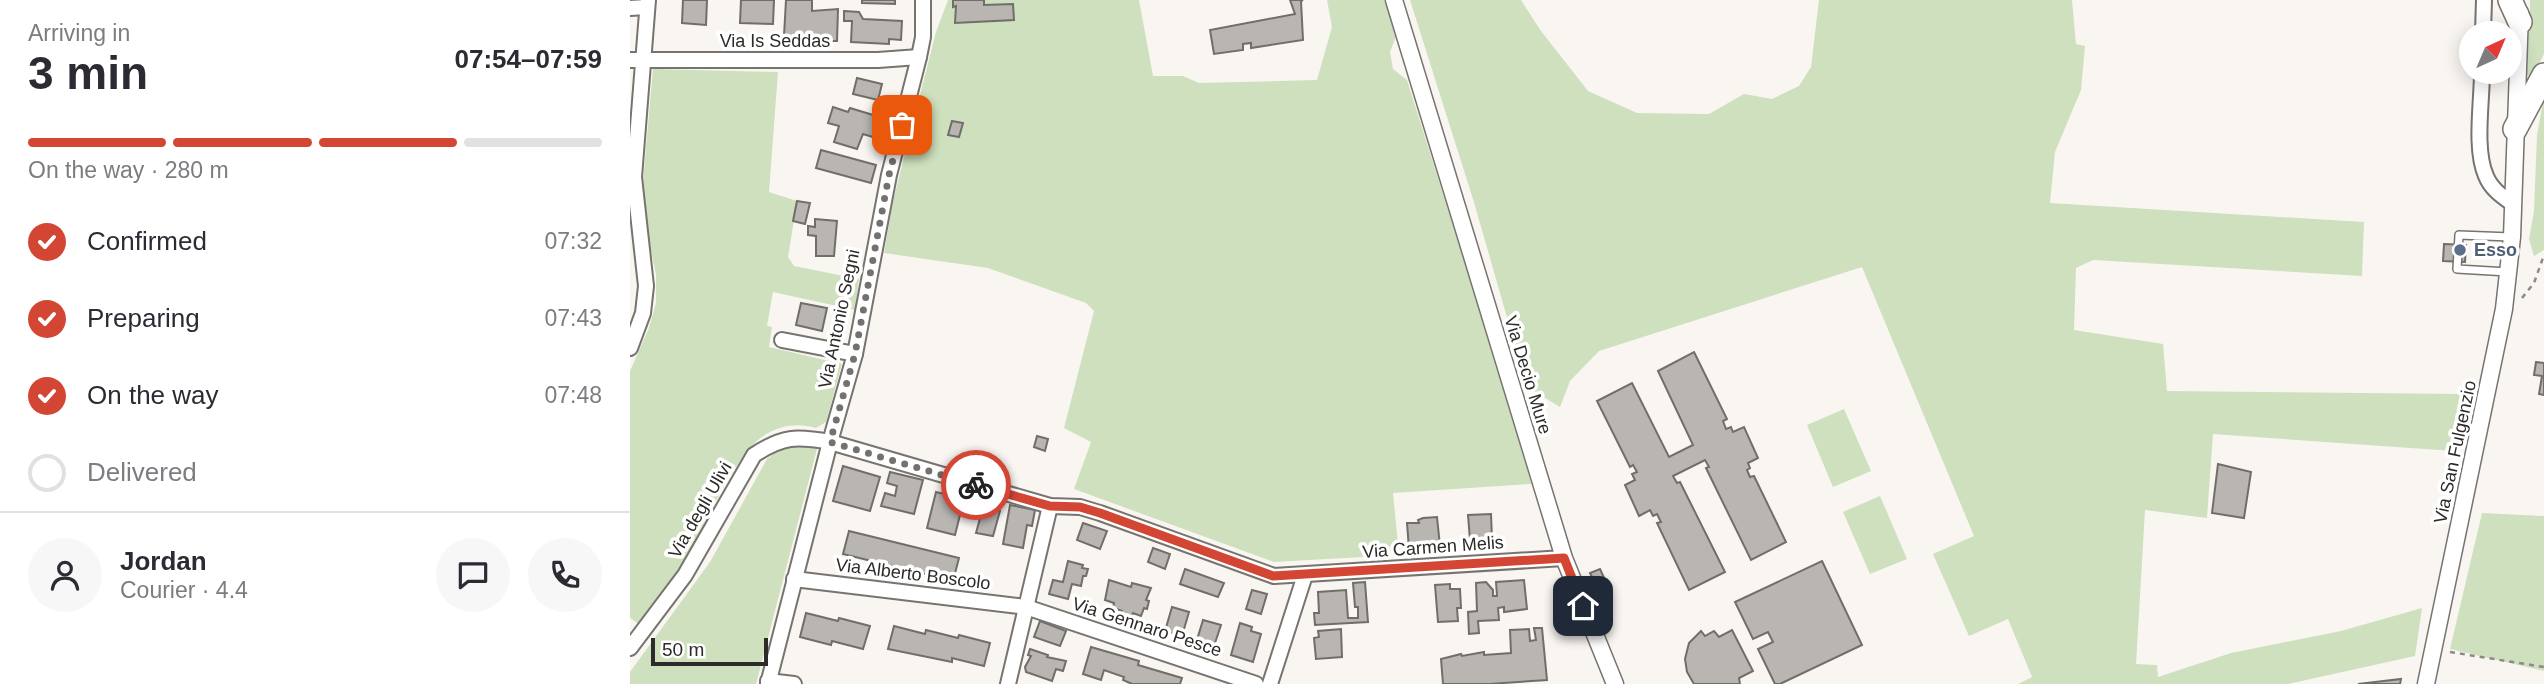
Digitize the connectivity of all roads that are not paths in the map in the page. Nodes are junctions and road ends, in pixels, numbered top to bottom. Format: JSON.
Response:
{"nodes":[{"id":1,"x":923,"y":0,"type":"edge"},
{"id":2,"x":1394,"y":0,"type":"edge"},
{"id":3,"x":2484,"y":0,"type":"edge"},
{"id":4,"x":2510,"y":0,"type":"edge"},
{"id":5,"x":648,"y":3,"type":"edge"},
{"id":6,"x":630,"y":8,"type":"edge"},
{"id":7,"x":2520,"y":11,"type":"edge"},
{"id":8,"x":2483,"y":21,"type":"edge"},
{"id":9,"x":919,"y":57,"type":"junction"},
{"id":10,"x":637,"y":60,"type":"edge"},
{"id":11,"x":2544,"y":75,"type":"edge"},
{"id":12,"x":2482,"y":84,"type":"edge"},
{"id":13,"x":2515,"y":129,"type":"junction"},
{"id":14,"x":632,"y":177,"type":"edge"},
{"id":15,"x":2512,"y":198,"type":"junction"},
{"id":16,"x":2512,"y":232,"type":"junction"},
{"id":17,"x":2508,"y":272,"type":"junction"},
{"id":18,"x":782,"y":340,"type":"dead end"},
{"id":19,"x":630,"y":348,"type":"edge"},
{"id":20,"x":855,"y":354,"type":"junction"},
{"id":21,"x":830,"y":442,"type":"junction"},
{"id":22,"x":1050,"y":506,"type":"junction"},
{"id":23,"x":1564,"y":558,"type":"junction"},
{"id":24,"x":1305,"y":575,"type":"junction"},
{"id":25,"x":794,"y":579,"type":"junction"},
{"id":26,"x":1026,"y":607,"type":"junction"},
{"id":27,"x":632,"y":641,"type":"edge"},
{"id":28,"x":768,"y":683,"type":"edge"},
{"id":29,"x":794,"y":684,"type":"edge"},
{"id":30,"x":1008,"y":684,"type":"edge"},
{"id":31,"x":1256,"y":684,"type":"edge"},
{"id":32,"x":1270,"y":684,"type":"edge"},
{"id":33,"x":1615,"y":684,"type":"edge"},
{"id":34,"x":2426,"y":684,"type":"edge"}],
"edges":[{"from":1,"to":9,"type":"street","name":"Via Antonio Segni"},
{"from":2,"to":23,"type":"street","name":"Via Decio Mure"},
{"from":3,"to":8,"type":"street"},
{"from":4,"to":7,"type":"highway"},
{"from":5,"to":6,"type":"street"},
{"from":5,"to":10,"type":"street"},
{"from":7,"to":13,"type":"street","name":"Via San Fulgenzio"},
{"from":9,"to":10,"type":"street","name":"Via Is Seddas"},
{"from":9,"to":20,"type":"street","name":"Via Antonio Segni"},
{"from":10,"to":14,"type":"street"},
{"from":11,"to":13,"type":"highway"},
{"from":12,"to":15,"type":"street"},
{"from":13,"to":15,"type":"street","name":"Via San Fulgenzio"},
{"from":14,"to":19,"type":"street"},
{"from":15,"to":16,"type":"street","name":"Via San Fulgenzio"},
{"from":16,"to":17,"type":"street","name":"Via San Fulgenzio"},
{"from":16,"to":17,"type":"lane"},
{"from":17,"to":34,"type":"street","name":"Via San Fulgenzio"},
{"from":18,"to":20,"type":"street"},
{"from":20,"to":21,"type":"street","name":"Via Antonio Segni"},
{"from":21,"to":22,"type":"street","name":"Via degli Ulivi"},
{"from":21,"to":25,"type":"street","name":"Via Antonio Segni"},
{"from":21,"to":27,"type":"street","name":"Via degli Ulivi"},
{"from":22,"to":24,"type":"street","name":"Via Carmen Melis"},
{"from":22,"to":26,"type":"street"},
{"from":23,"to":24,"type":"street","name":"Via Carmen Melis"},
{"from":23,"to":33,"type":"street","name":"Via Decio Mure"},
{"from":24,"to":32,"type":"street"},
{"from":25,"to":26,"type":"street","name":"Via Alberto Boscolo"},
{"from":25,"to":28,"type":"street","name":"Via Antonio Segni"},
{"from":26,"to":30,"type":"street"},
{"from":26,"to":31,"type":"street","name":"Via Gennaro Pesce"},
{"from":28,"to":29,"type":"street"}]}
